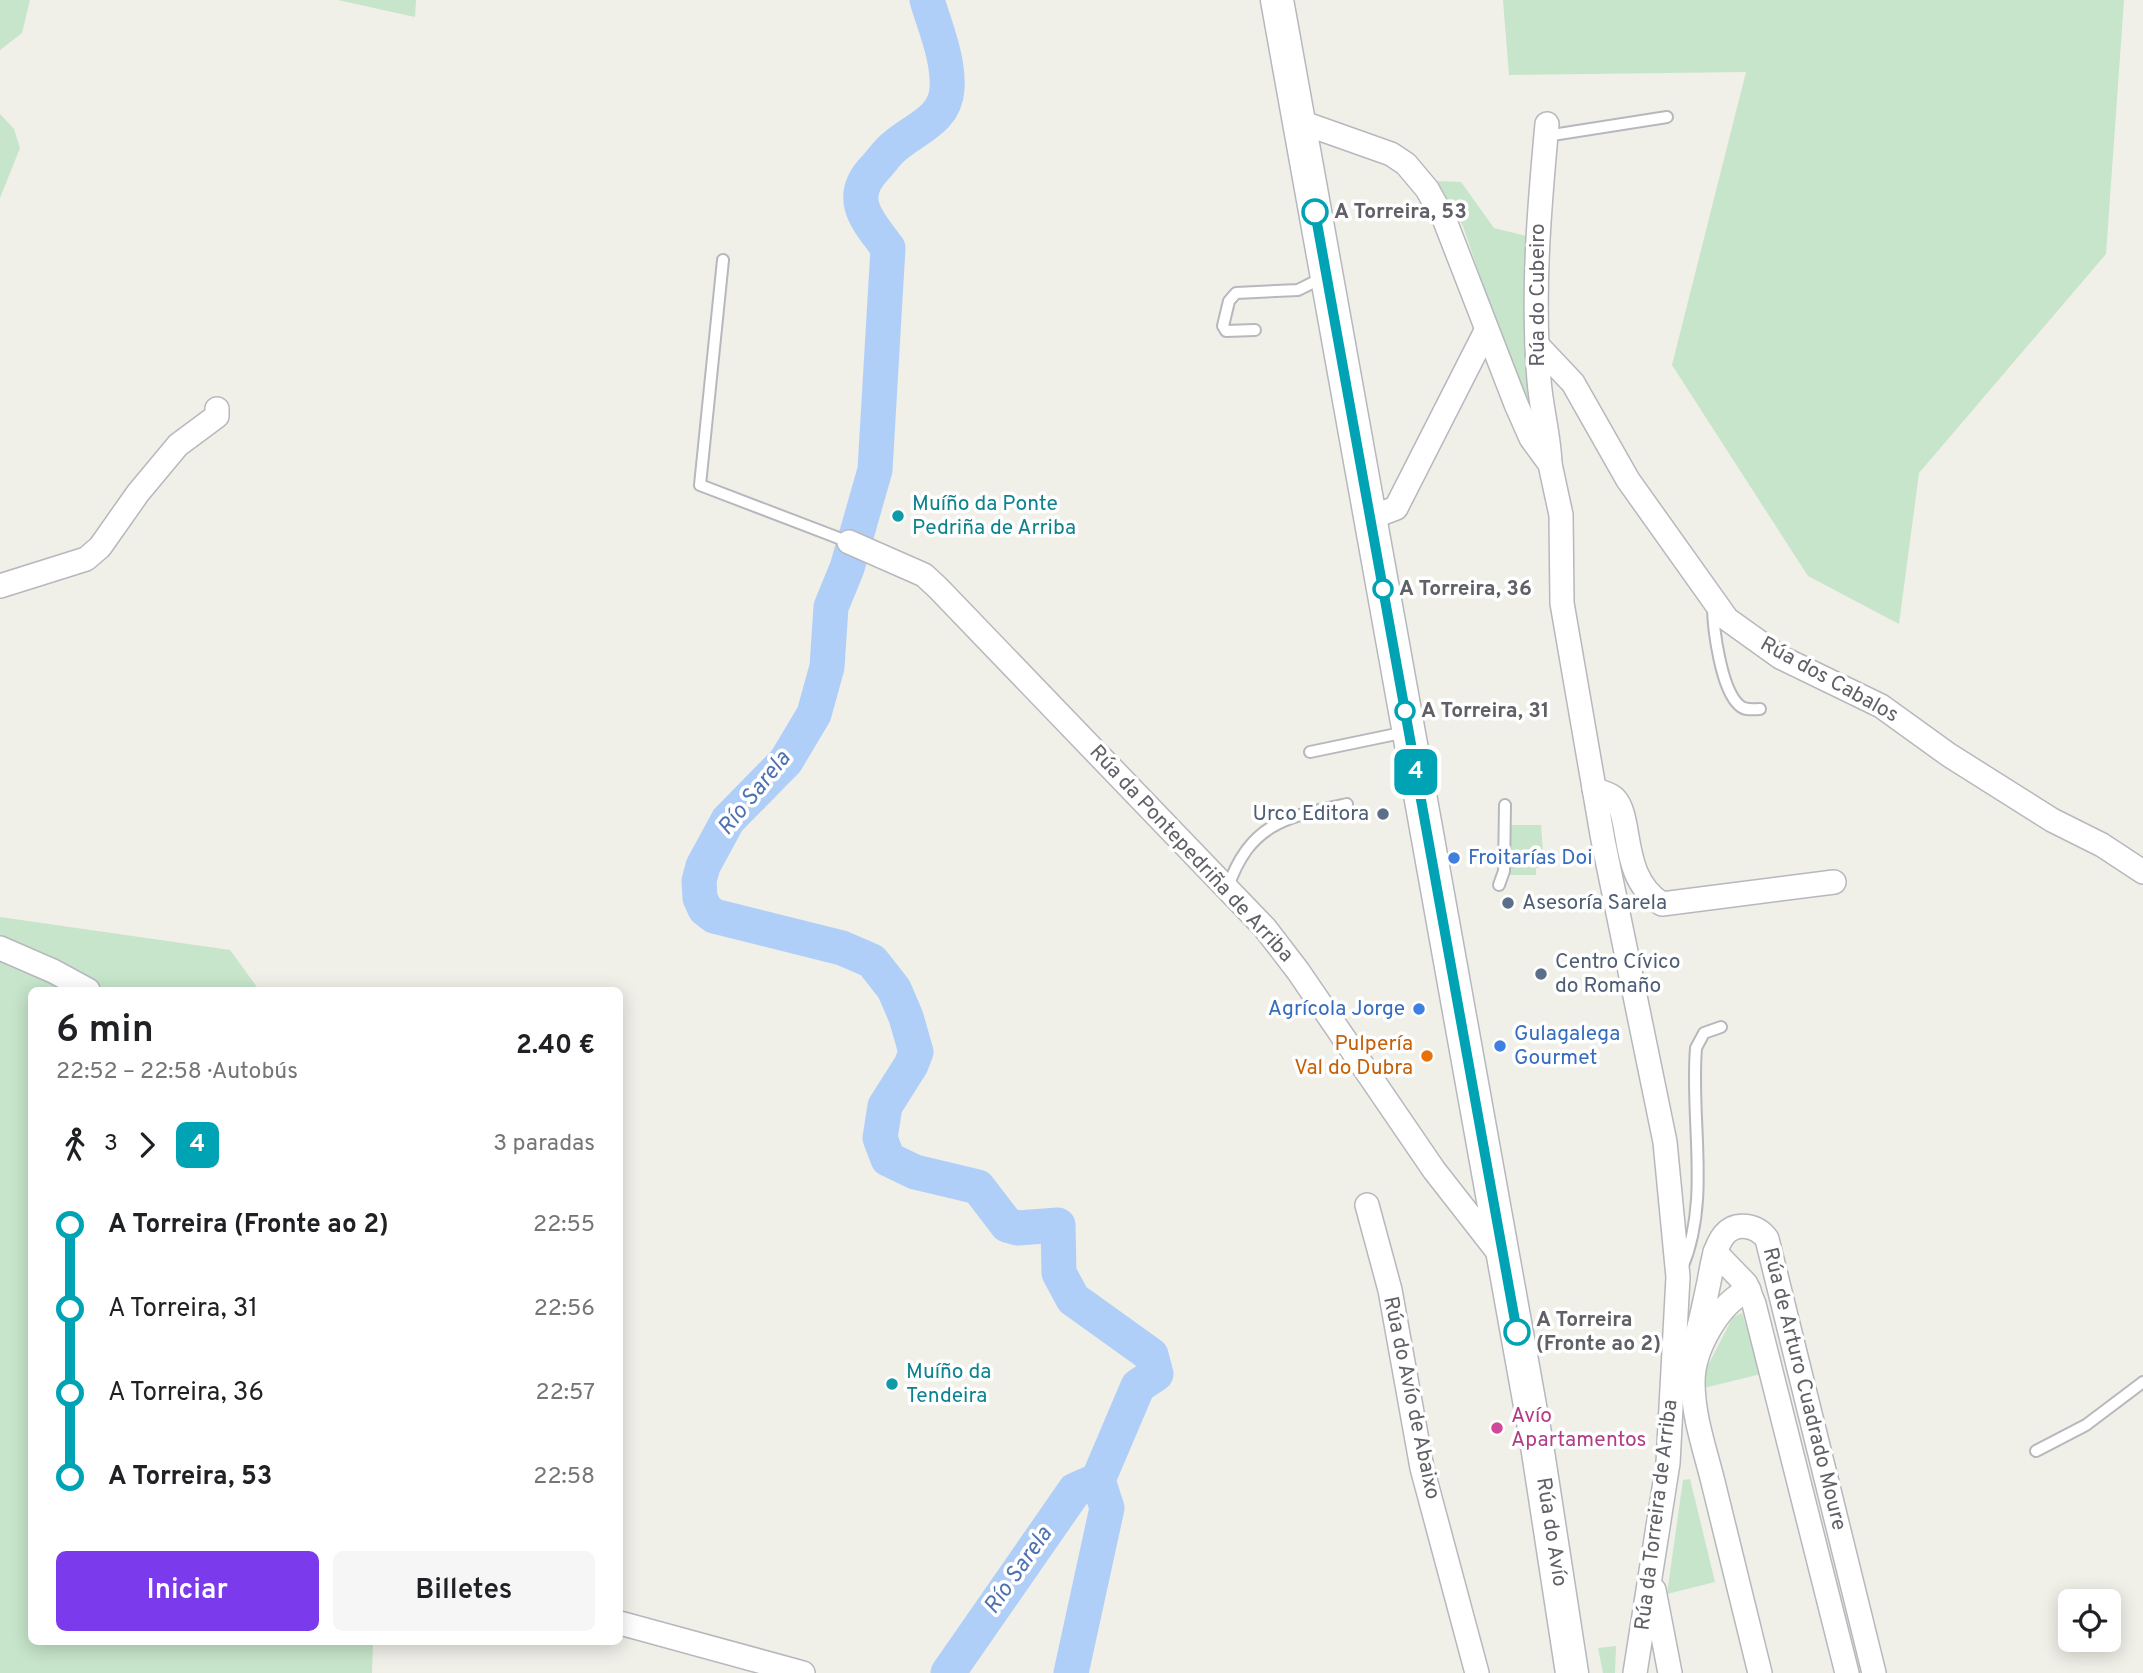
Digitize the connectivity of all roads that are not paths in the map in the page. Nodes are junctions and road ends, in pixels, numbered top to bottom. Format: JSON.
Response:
{"nodes":[{"id":1,"x":1277,"y":0,"type":"edge"},
{"id":2,"x":1667,"y":117,"type":"dead end"},
{"id":3,"x":1298,"y":121,"type":"junction"},
{"id":4,"x":1547,"y":130,"type":"joint"},
{"id":5,"x":723,"y":260,"type":"dead end"},
{"id":6,"x":1327,"y":276,"type":"junction"},
{"id":7,"x":1255,"y":330,"type":"dead end"},
{"id":8,"x":1486,"y":331,"type":"junction"},
{"id":9,"x":1538,"y":346,"type":"junction"},
{"id":10,"x":217,"y":408,"type":"dead end"},
{"id":11,"x":1550,"y":464,"type":"junction"},
{"id":12,"x":1370,"y":518,"type":"junction"},
{"id":13,"x":849,"y":542,"type":"joint"},
{"id":14,"x":0,"y":586,"type":"edge"},
{"id":15,"x":1713,"y":603,"type":"junction"},
{"id":16,"x":1760,"y":709,"type":"dead end"},
{"id":17,"x":1409,"y":732,"type":"junction"},
{"id":18,"x":1310,"y":752,"type":"dead end"},
{"id":19,"x":1594,"y":789,"type":"junction"},
{"id":20,"x":1347,"y":804,"type":"dead end"},
{"id":21,"x":1505,"y":805,"type":"dead end"},
{"id":22,"x":2143,"y":872,"type":"edge"},
{"id":23,"x":1835,"y":882,"type":"dead end"},
{"id":24,"x":1499,"y":885,"type":"dead end"},
{"id":25,"x":1228,"y":887,"type":"junction"},
{"id":26,"x":0,"y":948,"type":"edge"},
{"id":27,"x":82,"y":987,"type":"edge"},
{"id":28,"x":1721,"y":1027,"type":"dead end"},
{"id":29,"x":1367,"y":1205,"type":"dead end"},
{"id":30,"x":1716,"y":1252,"type":"junction"},
{"id":31,"x":1504,"y":1259,"type":"junction"},
{"id":32,"x":1678,"y":1277,"type":"junction"},
{"id":33,"x":1749,"y":1290,"type":"junction"},
{"id":34,"x":2143,"y":1382,"type":"edge"},
{"id":35,"x":1672,"y":1395,"type":"junction"},
{"id":36,"x":1695,"y":1410,"type":"junction"},
{"id":37,"x":1702,"y":1439,"type":"junction"},
{"id":38,"x":2036,"y":1451,"type":"dead end"},
{"id":39,"x":1668,"y":1463,"type":"junction"},
{"id":40,"x":1651,"y":1578,"type":"junction"},
{"id":41,"x":623,"y":1624,"type":"edge"},
{"id":42,"x":1569,"y":1639,"type":"junction"},
{"id":43,"x":1638,"y":1665,"type":"edge"},
{"id":44,"x":1670,"y":1671,"type":"edge"},
{"id":45,"x":803,"y":1673,"type":"edge"},
{"id":46,"x":1477,"y":1673,"type":"edge"},
{"id":47,"x":1572,"y":1673,"type":"edge"},
{"id":48,"x":1583,"y":1673,"type":"edge"},
{"id":49,"x":1760,"y":1673,"type":"edge"},
{"id":50,"x":1847,"y":1673,"type":"edge"},
{"id":51,"x":1874,"y":1673,"type":"edge"}],
"edges":[{"from":1,"to":3,"type":"main road","name":"Rúa do Avío"},
{"from":2,"to":4,"type":"lane"},
{"from":3,"to":6,"type":"main road","name":"Rúa do Avío"},
{"from":3,"to":8,"type":"street","name":"Rúa da Torreira de Arriba"},
{"from":4,"to":9,"type":"street","name":"Rúa do Cubeiro"},
{"from":5,"to":13,"type":"lane"},
{"from":6,"to":7,"type":"lane"},
{"from":6,"to":12,"type":"main road","name":"Rúa do Avío"},
{"from":8,"to":11,"type":"street","name":"Rúa da Torreira de Arriba"},
{"from":8,"to":12,"type":"street"},
{"from":9,"to":11,"type":"street","name":"Rúa do Cubeiro"},
{"from":9,"to":15,"type":"street","name":"Rúa dos Cabalos"},
{"from":10,"to":14,"type":"street"},
{"from":11,"to":19,"type":"street","name":"Rúa da Torreira de Arriba"},
{"from":12,"to":17,"type":"main road","name":"Rúa do Avío"},
{"from":13,"to":25,"type":"street","name":"Rúa da Pontepedriña de Arriba"},
{"from":15,"to":16,"type":"lane"},
{"from":15,"to":22,"type":"street","name":"Rúa dos Cabalos"},
{"from":17,"to":18,"type":"lane"},
{"from":17,"to":31,"type":"main road","name":"Rúa do Avío"},
{"from":19,"to":23,"type":"street"},
{"from":19,"to":32,"type":"street","name":"Rúa da Torreira de Arriba"},
{"from":20,"to":25,"type":"lane"},
{"from":21,"to":24,"type":"lane"},
{"from":25,"to":31,"type":"street","name":"Rúa da Pontepedriña de Arriba"},
{"from":26,"to":27,"type":"street"},
{"from":28,"to":32,"type":"lane"},
{"from":29,"to":46,"type":"street","name":"Rúa do Avío de Abaixo"},
{"from":30,"to":33,"type":"street","name":"Rúa de Arturo Cuadrado Moure"},
{"from":30,"to":35,"type":"street"},
{"from":30,"to":51,"type":"street","name":"Rúa de Arturo Cuadrado Moure"},
{"from":31,"to":42,"type":"main road","name":"Rúa do Avío"},
{"from":32,"to":35,"type":"street","name":"Rúa da Torreira de Arriba"},
{"from":33,"to":36,"type":"street"},
{"from":33,"to":50,"type":"street","name":"Rúa de Arturo Cuadrado Moure"},
{"from":34,"to":38,"type":"lane"},
{"from":35,"to":36,"type":"street"},
{"from":35,"to":39,"type":"street","name":"Rúa da Torreira de Arriba"},
{"from":36,"to":37,"type":"street"},
{"from":37,"to":39,"type":"street"},
{"from":37,"to":49,"type":"street"},
{"from":39,"to":40,"type":"street","name":"Rúa da Torreira de Arriba"},
{"from":40,"to":43,"type":"street","name":"Rúa da Torreira de Arriba"},
{"from":40,"to":44,"type":"street"},
{"from":41,"to":45,"type":"street"},
{"from":42,"to":47,"type":"main road","name":"Rúa do Avío"},
{"from":42,"to":48,"type":"main road","name":"Rúa do Avío"},
{"from":43,"to":44,"type":"street"}]}
